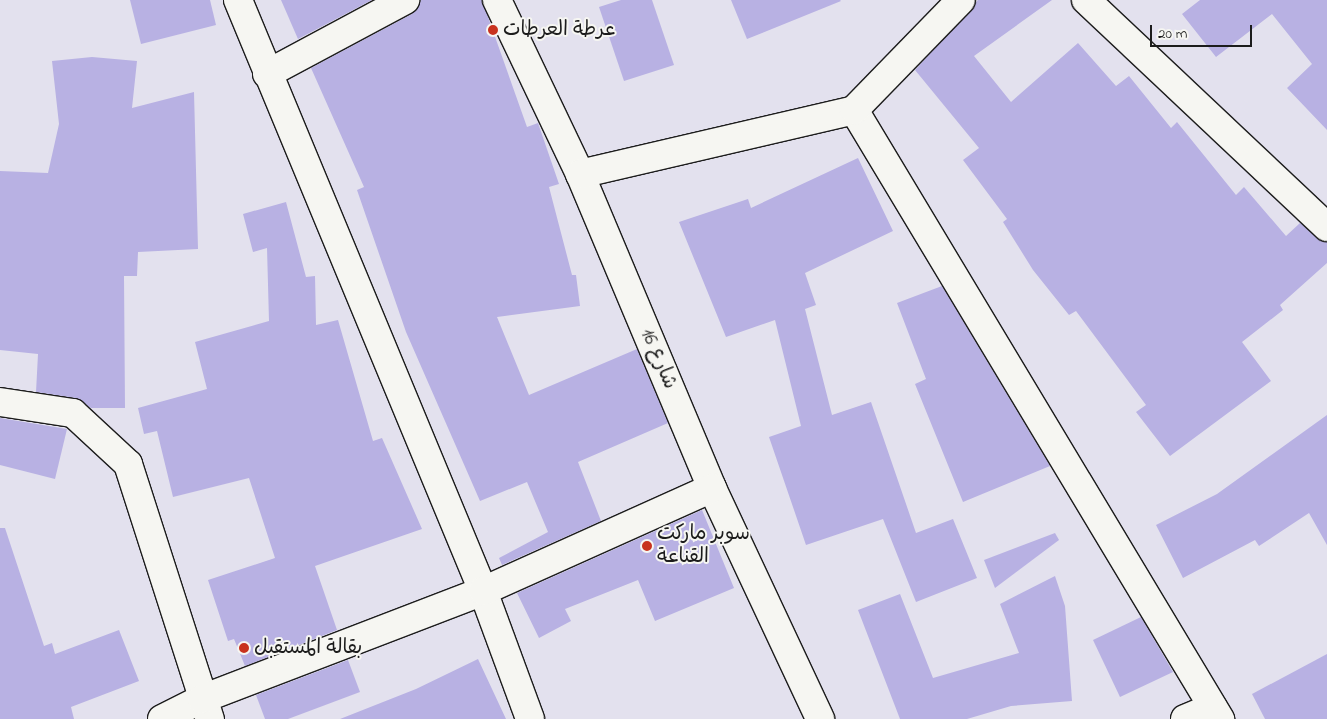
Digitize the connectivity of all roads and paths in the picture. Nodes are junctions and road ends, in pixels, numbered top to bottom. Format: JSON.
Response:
{"nodes":[{"id":1,"x":238,"y":0,"type":"edge"},
{"id":2,"x":405,"y":0,"type":"edge"},
{"id":3,"x":496,"y":0,"type":"edge"},
{"id":4,"x":961,"y":0,"type":"edge"},
{"id":5,"x":1086,"y":0,"type":"edge"},
{"id":6,"x":267,"y":74,"type":"junction"},
{"id":7,"x":854,"y":110,"type":"junction"},
{"id":8,"x":580,"y":174,"type":"junction"},
{"id":9,"x":1327,"y":228,"type":"edge"},
{"id":10,"x":0,"y":402,"type":"edge"},
{"id":11,"x":712,"y":488,"type":"junction"},
{"id":12,"x":483,"y":590,"type":"junction"},
{"id":13,"x":206,"y":709,"type":"edge"},
{"id":14,"x":1216,"y":713,"type":"edge"},
{"id":15,"x":162,"y":719,"type":"edge"},
{"id":16,"x":530,"y":719,"type":"edge"},
{"id":17,"x":820,"y":719,"type":"edge"},
{"id":18,"x":1185,"y":719,"type":"edge"}],
"edges":[{"from":1,"to":6,"type":"street"},
{"from":2,"to":6,"type":"street"},
{"from":3,"to":8,"type":"street","name":"شارع 16"},
{"from":4,"to":7,"type":"street"},
{"from":5,"to":9,"type":"street"},
{"from":6,"to":12,"type":"street"},
{"from":7,"to":8,"type":"street"},
{"from":7,"to":14,"type":"street"},
{"from":8,"to":11,"type":"street","name":"شارع 16"},
{"from":10,"to":13,"type":"street"},
{"from":11,"to":12,"type":"street"},
{"from":11,"to":17,"type":"street","name":"شارع 16"},
{"from":12,"to":13,"type":"street"},
{"from":12,"to":16,"type":"street"},
{"from":13,"to":15,"type":"street"},
{"from":14,"to":18,"type":"street"}]}
